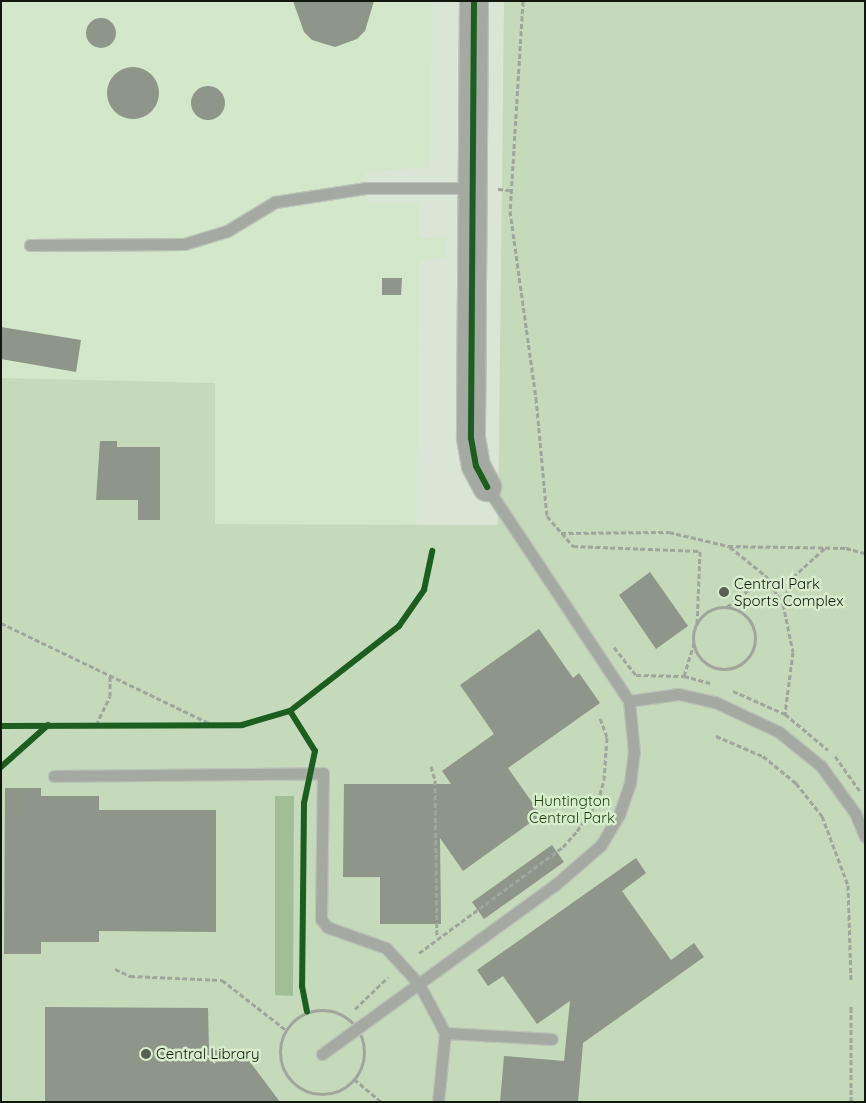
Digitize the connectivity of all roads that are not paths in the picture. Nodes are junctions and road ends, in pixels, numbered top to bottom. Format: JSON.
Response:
{"nodes":[{"id":1,"x":474,"y":1,"type":"edge"},
{"id":2,"x":486,"y":189,"type":"junction"},
{"id":3,"x":30,"y":245,"type":"dead end"},
{"id":4,"x":488,"y":487,"type":"joint"},
{"id":5,"x":629,"y":701,"type":"junction"},
{"id":6,"x":54,"y":776,"type":"dead end"},
{"id":7,"x":865,"y":837,"type":"edge"},
{"id":8,"x":419,"y":984,"type":"junction"},
{"id":9,"x":445,"y":1033,"type":"junction"},
{"id":10,"x":552,"y":1039,"type":"dead end"},
{"id":11,"x":322,"y":1054,"type":"dead end"},
{"id":12,"x":438,"y":1102,"type":"edge"}],
"edges":[{"from":1,"to":2,"type":"street"},
{"from":2,"to":3,"type":"lane"},
{"from":2,"to":4,"type":"street"},
{"from":4,"to":5,"type":"lane"},
{"from":5,"to":7,"type":"lane"},
{"from":5,"to":8,"type":"lane"},
{"from":6,"to":8,"type":"lane"},
{"from":8,"to":9,"type":"lane"},
{"from":8,"to":11,"type":"lane"},
{"from":9,"to":10,"type":"lane"},
{"from":9,"to":12,"type":"lane"}]}
